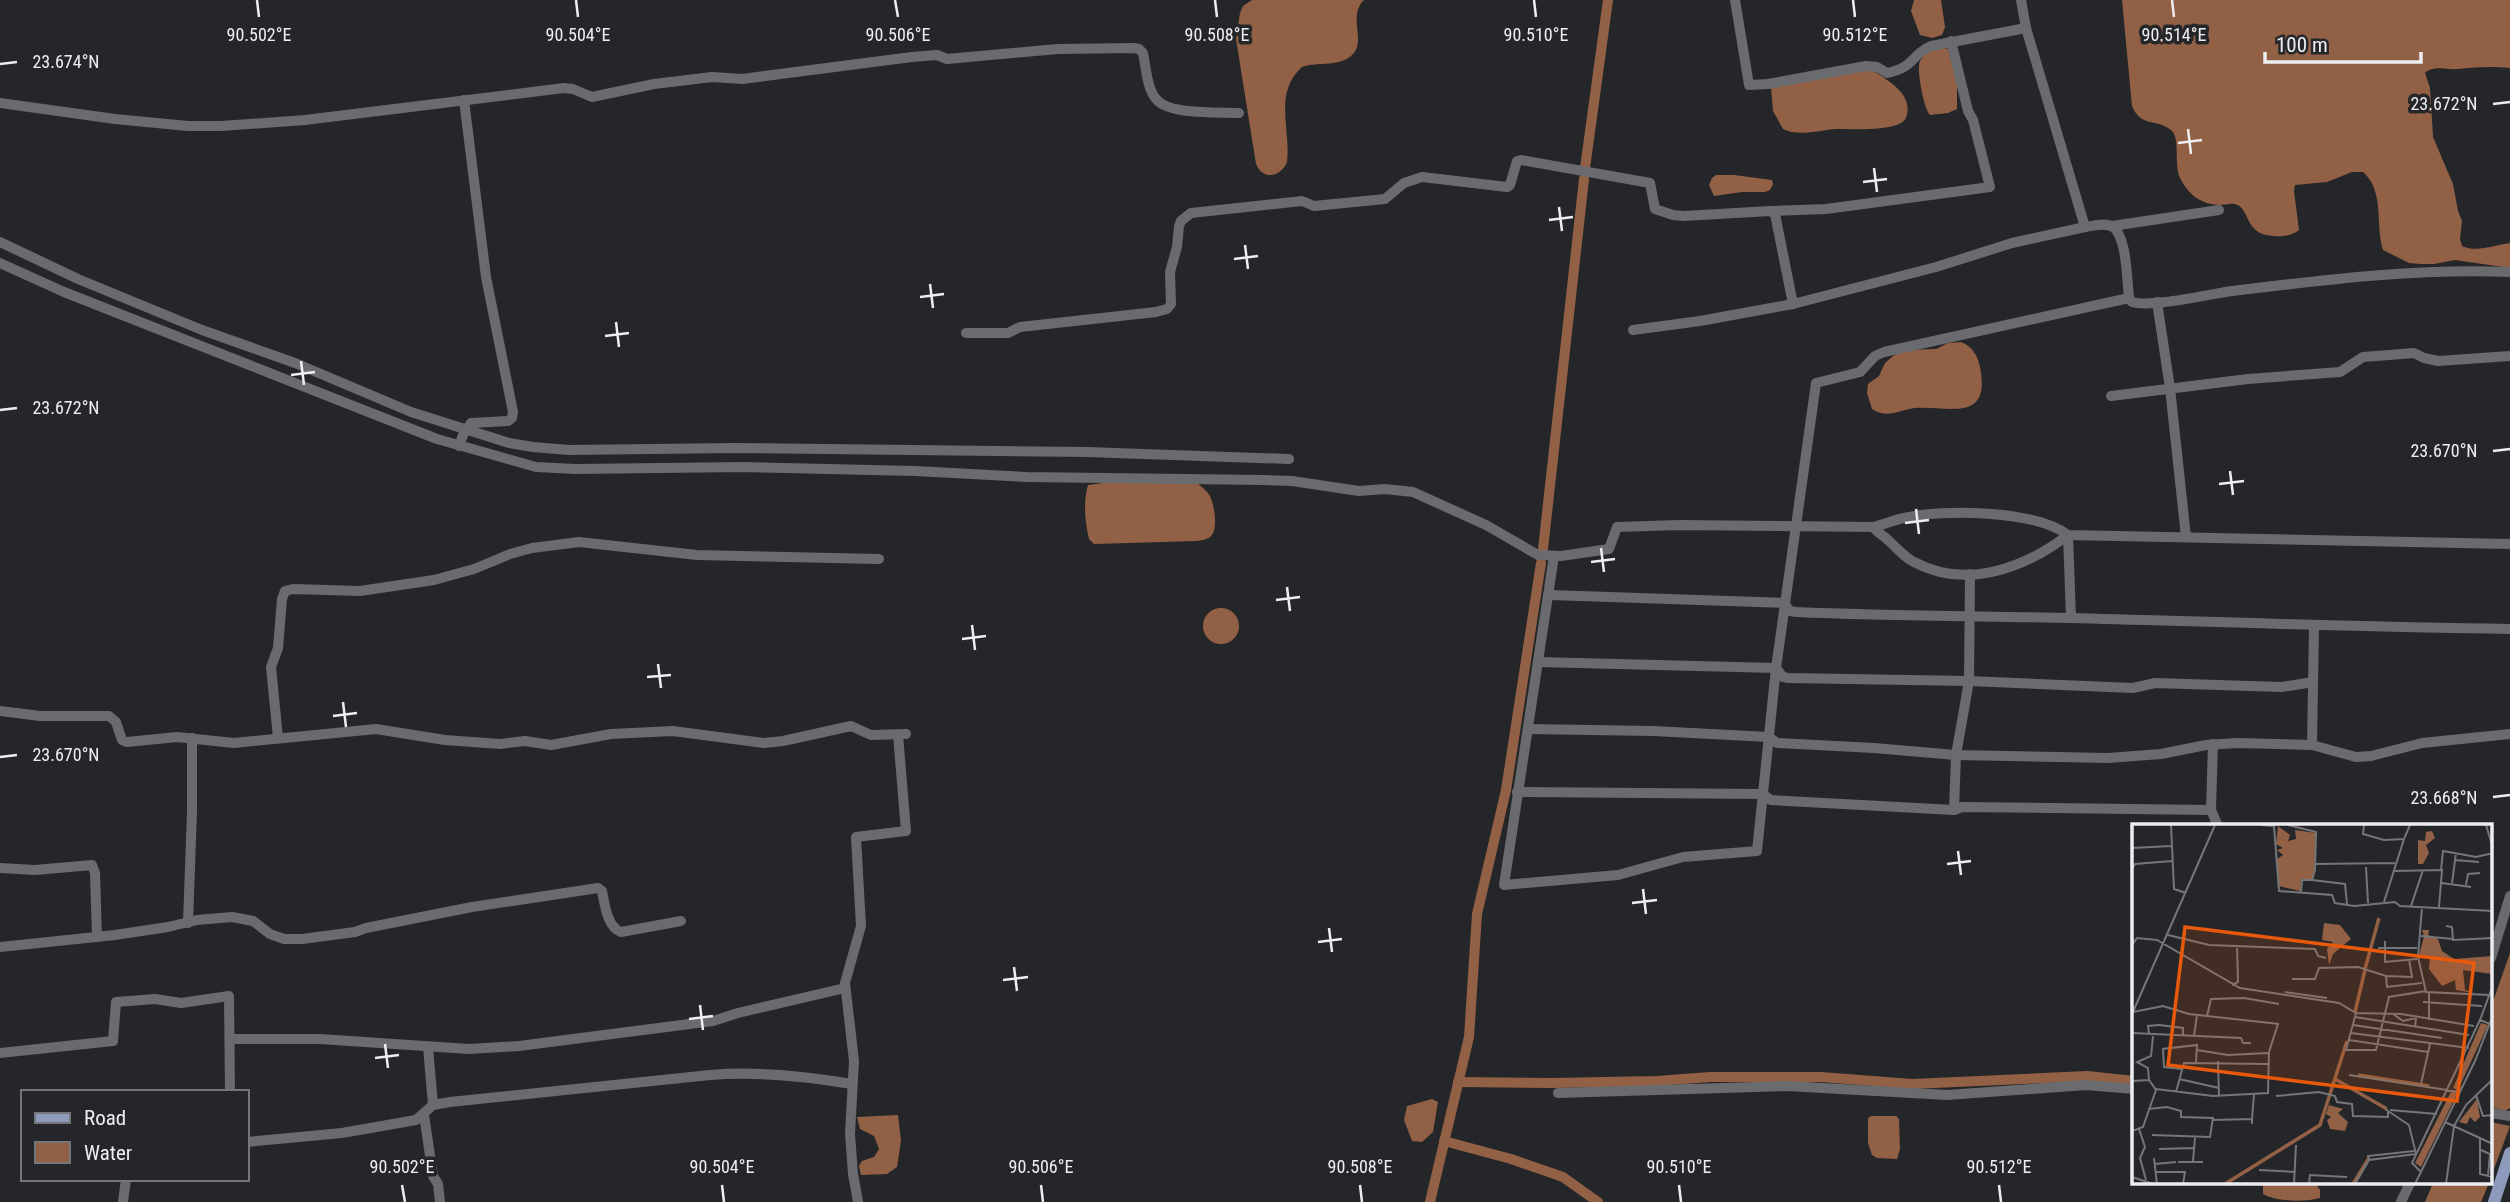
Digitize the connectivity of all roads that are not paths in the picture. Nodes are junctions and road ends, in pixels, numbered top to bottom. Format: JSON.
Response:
{"nodes":[{"id":1,"x":1735,"y":0,"type":"edge"},
{"id":2,"x":2021,"y":0,"type":"edge"},
{"id":3,"x":2026,"y":28,"type":"junction"},
{"id":4,"x":1951,"y":41,"type":"junction"},
{"id":5,"x":464,"y":100,"type":"junction"},
{"id":6,"x":0,"y":103,"type":"edge"},
{"id":7,"x":1239,"y":113,"type":"dead end"},
{"id":8,"x":2219,"y":210,"type":"dead end"},
{"id":9,"x":1770,"y":211,"type":"junction"},
{"id":10,"x":2112,"y":226,"type":"junction"},
{"id":11,"x":2085,"y":227,"type":"junction"},
{"id":12,"x":0,"y":242,"type":"edge"},
{"id":13,"x":0,"y":263,"type":"edge"},
{"id":14,"x":2510,"y":272,"type":"edge"},
{"id":15,"x":2129,"y":298,"type":"junction"},
{"id":16,"x":2157,"y":302,"type":"junction"},
{"id":17,"x":1793,"y":304,"type":"junction"},
{"id":18,"x":1633,"y":330,"type":"dead end"},
{"id":19,"x":966,"y":333,"type":"dead end"},
{"id":20,"x":2510,"y":356,"type":"edge"},
{"id":21,"x":2170,"y":388,"type":"junction"},
{"id":22,"x":2111,"y":396,"type":"dead end"},
{"id":23,"x":465,"y":430,"type":"junction"},
{"id":24,"x":459,"y":446,"type":"junction"},
{"id":25,"x":1289,"y":460,"type":"dead end"},
{"id":26,"x":1797,"y":526,"type":"junction"},
{"id":27,"x":1872,"y":527,"type":"junction"},
{"id":28,"x":2068,"y":536,"type":"junction"},
{"id":29,"x":2186,"y":537,"type":"junction"},
{"id":30,"x":2510,"y":544,"type":"edge"},
{"id":31,"x":1554,"y":556,"type":"junction"},
{"id":32,"x":879,"y":559,"type":"dead end"},
{"id":33,"x":1970,"y":574,"type":"junction"},
{"id":34,"x":1550,"y":595,"type":"junction"},
{"id":35,"x":1784,"y":603,"type":"junction"},
{"id":36,"x":1970,"y":617,"type":"junction"},
{"id":37,"x":2071,"y":618,"type":"junction"},
{"id":38,"x":2314,"y":626,"type":"junction"},
{"id":39,"x":2510,"y":629,"type":"edge"},
{"id":40,"x":1538,"y":662,"type":"junction"},
{"id":41,"x":1776,"y":668,"type":"junction"},
{"id":42,"x":1969,"y":681,"type":"junction"},
{"id":43,"x":2313,"y":682,"type":"junction"},
{"id":44,"x":0,"y":711,"type":"edge"},
{"id":45,"x":1528,"y":729,"type":"junction"},
{"id":46,"x":2510,"y":734,"type":"edge"},
{"id":47,"x":1769,"y":737,"type":"junction"},
{"id":48,"x":192,"y":738,"type":"junction"},
{"id":49,"x":278,"y":738,"type":"junction"},
{"id":50,"x":2213,"y":744,"type":"junction"},
{"id":51,"x":2312,"y":745,"type":"junction"},
{"id":52,"x":1956,"y":755,"type":"junction"},
{"id":53,"x":1517,"y":792,"type":"junction"},
{"id":54,"x":1762,"y":794,"type":"junction"},
{"id":55,"x":1954,"y":810,"type":"junction"},
{"id":56,"x":2211,"y":810,"type":"junction"},
{"id":57,"x":2217,"y":824,"type":"edge"},
{"id":58,"x":0,"y":867,"type":"edge"},
{"id":59,"x":2510,"y":896,"type":"edge"},
{"id":60,"x":681,"y":921,"type":"dead end"},
{"id":61,"x":188,"y":923,"type":"junction"},
{"id":62,"x":97,"y":937,"type":"junction"},
{"id":63,"x":0,"y":947,"type":"edge"},
{"id":64,"x":2492,"y":955,"type":"edge"},
{"id":65,"x":845,"y":988,"type":"junction"},
{"id":66,"x":230,"y":1039,"type":"junction"},
{"id":67,"x":428,"y":1046,"type":"junction"},
{"id":68,"x":0,"y":1053,"type":"edge"},
{"id":69,"x":852,"y":1084,"type":"junction"},
{"id":70,"x":2132,"y":1089,"type":"edge"},
{"id":71,"x":230,"y":1090,"type":"edge"},
{"id":72,"x":1558,"y":1093,"type":"dead end"},
{"id":73,"x":433,"y":1105,"type":"junction"},
{"id":74,"x":2492,"y":1113,"type":"edge"},
{"id":75,"x":424,"y":1115,"type":"junction"},
{"id":76,"x":2510,"y":1116,"type":"edge"},
{"id":77,"x":248,"y":1142,"type":"edge"},
{"id":78,"x":2510,"y":1153,"type":"edge"},
{"id":79,"x":126,"y":1181,"type":"edge"},
{"id":80,"x":2410,"y":1184,"type":"edge"},
{"id":81,"x":123,"y":1202,"type":"edge"},
{"id":82,"x":440,"y":1202,"type":"edge"},
{"id":83,"x":858,"y":1202,"type":"edge"},
{"id":84,"x":2401,"y":1202,"type":"edge"},
{"id":85,"x":2494,"y":1202,"type":"edge"}],
"edges":[{"from":1,"to":4,"type":"street"},
{"from":2,"to":3,"type":"street"},
{"from":3,"to":4,"type":"street"},
{"from":3,"to":11,"type":"street"},
{"from":4,"to":9,"type":"street"},
{"from":5,"to":6,"type":"street"},
{"from":5,"to":7,"type":"street"},
{"from":5,"to":23,"type":"street"},
{"from":8,"to":10,"type":"street"},
{"from":9,"to":17,"type":"street"},
{"from":9,"to":19,"type":"street"},
{"from":10,"to":11,"type":"street"},
{"from":10,"to":15,"type":"street"},
{"from":11,"to":17,"type":"street"},
{"from":12,"to":23,"type":"street"},
{"from":13,"to":24,"type":"street"},
{"from":14,"to":16,"type":"street"},
{"from":15,"to":16,"type":"street"},
{"from":15,"to":26,"type":"street"},
{"from":16,"to":21,"type":"street"},
{"from":17,"to":18,"type":"street"},
{"from":20,"to":21,"type":"street"},
{"from":21,"to":22,"type":"street"},
{"from":21,"to":29,"type":"street"},
{"from":23,"to":24,"type":"street"},
{"from":23,"to":25,"type":"street"},
{"from":24,"to":31,"type":"street"},
{"from":26,"to":27,"type":"street"},
{"from":26,"to":31,"type":"street"},
{"from":26,"to":35,"type":"street"},
{"from":27,"to":28,"type":"street"},
{"from":27,"to":33,"type":"street"},
{"from":28,"to":29,"type":"street"},
{"from":28,"to":33,"type":"street"},
{"from":28,"to":37,"type":"street"},
{"from":29,"to":30,"type":"street"},
{"from":31,"to":34,"type":"street"},
{"from":32,"to":49,"type":"street"},
{"from":33,"to":36,"type":"street"},
{"from":34,"to":35,"type":"street"},
{"from":34,"to":40,"type":"street"},
{"from":35,"to":36,"type":"street"},
{"from":35,"to":41,"type":"street"},
{"from":36,"to":37,"type":"street"},
{"from":36,"to":42,"type":"street"},
{"from":37,"to":38,"type":"street"},
{"from":38,"to":39,"type":"street"},
{"from":38,"to":43,"type":"street"},
{"from":40,"to":41,"type":"street"},
{"from":40,"to":45,"type":"street"},
{"from":41,"to":42,"type":"street"},
{"from":41,"to":47,"type":"street"},
{"from":42,"to":43,"type":"street"},
{"from":42,"to":52,"type":"street"},
{"from":43,"to":51,"type":"street"},
{"from":44,"to":48,"type":"street"},
{"from":45,"to":47,"type":"street"},
{"from":45,"to":53,"type":"street"},
{"from":46,"to":51,"type":"street"},
{"from":47,"to":52,"type":"street"},
{"from":47,"to":54,"type":"street"},
{"from":48,"to":49,"type":"street"},
{"from":48,"to":61,"type":"street"},
{"from":49,"to":65,"type":"street"},
{"from":50,"to":51,"type":"street"},
{"from":50,"to":52,"type":"street"},
{"from":50,"to":56,"type":"street"},
{"from":52,"to":55,"type":"street"},
{"from":53,"to":54,"type":"street"},
{"from":53,"to":54,"type":"street"},
{"from":54,"to":55,"type":"street"},
{"from":55,"to":56,"type":"street"},
{"from":56,"to":57,"type":"street"},
{"from":58,"to":62,"type":"street"},
{"from":59,"to":64,"type":"street"},
{"from":60,"to":61,"type":"street"},
{"from":61,"to":62,"type":"street"},
{"from":62,"to":63,"type":"street"},
{"from":65,"to":67,"type":"street"},
{"from":65,"to":69,"type":"street"},
{"from":66,"to":67,"type":"street"},
{"from":66,"to":68,"type":"street"},
{"from":66,"to":71,"type":"street"},
{"from":67,"to":73,"type":"street"},
{"from":69,"to":73,"type":"street"},
{"from":69,"to":83,"type":"street"},
{"from":70,"to":72,"type":"street"},
{"from":73,"to":75,"type":"street"},
{"from":74,"to":76,"type":"street"},
{"from":75,"to":77,"type":"street"},
{"from":75,"to":82,"type":"street"},
{"from":78,"to":85,"type":"main road"},
{"from":79,"to":81,"type":"street"},
{"from":80,"to":84,"type":"street"}]}
